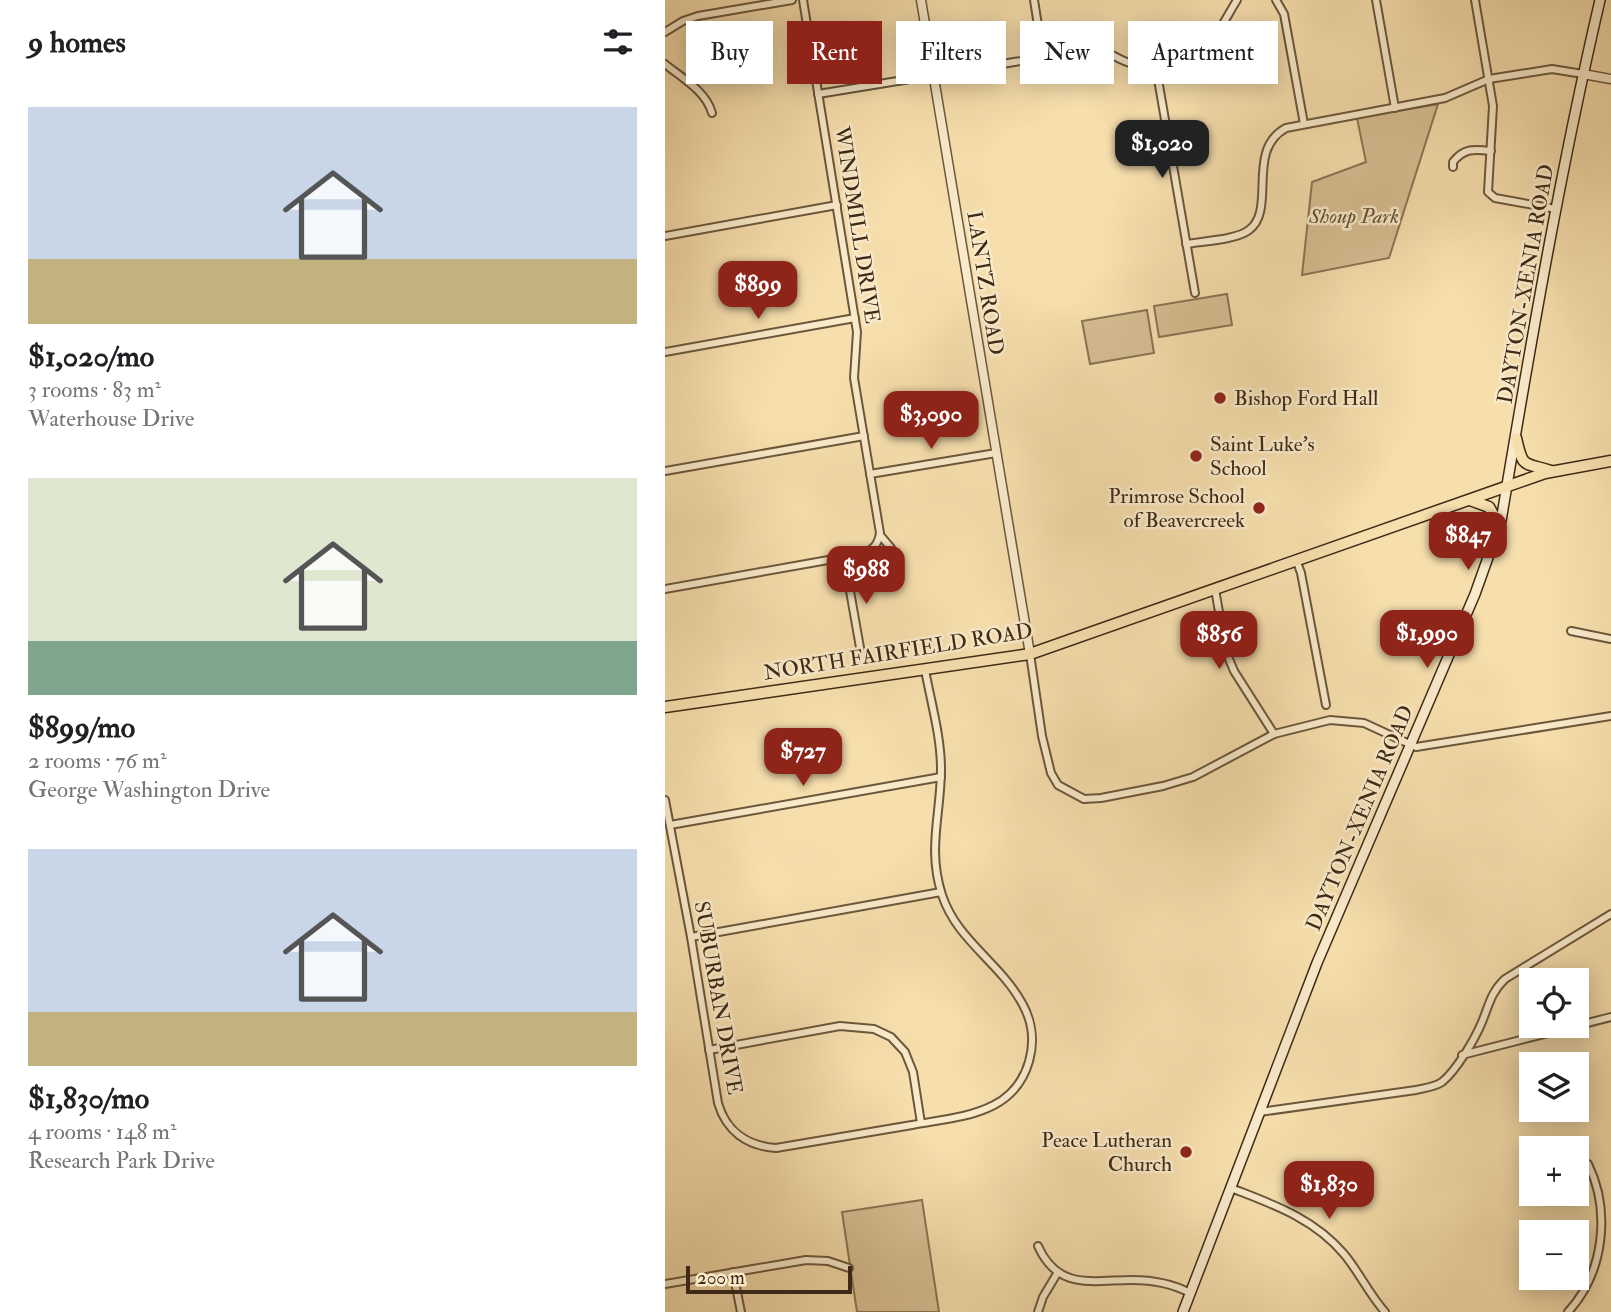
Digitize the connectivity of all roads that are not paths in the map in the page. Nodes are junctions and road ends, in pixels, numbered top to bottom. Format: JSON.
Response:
{"nodes":[{"id":1,"x":792,"y":0,"type":"edge"},
{"id":2,"x":803,"y":0,"type":"edge"},
{"id":3,"x":921,"y":0,"type":"edge"},
{"id":4,"x":1034,"y":0,"type":"edge"},
{"id":5,"x":1237,"y":0,"type":"edge"},
{"id":6,"x":1276,"y":0,"type":"edge"},
{"id":7,"x":1376,"y":0,"type":"edge"},
{"id":8,"x":1475,"y":0,"type":"edge"},
{"id":9,"x":1600,"y":0,"type":"edge"},
{"id":10,"x":925,"y":21,"type":"edge"},
{"id":11,"x":1037,"y":21,"type":"edge"},
{"id":12,"x":1224,"y":21,"type":"edge"},
{"id":13,"x":665,"y":32,"type":"edge"},
{"id":14,"x":665,"y":64,"type":"edge"},
{"id":15,"x":1583,"y":74,"type":"junction"},
{"id":16,"x":1489,"y":79,"type":"junction"},
{"id":17,"x":1611,"y":79,"type":"edge"},
{"id":18,"x":896,"y":81,"type":"edge"},
{"id":19,"x":935,"y":84,"type":"edge"},
{"id":20,"x":1159,"y":84,"type":"edge"},
{"id":21,"x":818,"y":94,"type":"junction"},
{"id":22,"x":1395,"y":108,"type":"junction"},
{"id":23,"x":712,"y":114,"type":"dead end"},
{"id":24,"x":1304,"y":124,"type":"junction"},
{"id":25,"x":1491,"y":151,"type":"junction"},
{"id":26,"x":1453,"y":167,"type":"dead end"},
{"id":27,"x":837,"y":205,"type":"junction"},
{"id":28,"x":1556,"y":209,"type":"junction"},
{"id":29,"x":665,"y":236,"type":"edge"},
{"id":30,"x":1186,"y":244,"type":"junction"},
{"id":31,"x":1195,"y":293,"type":"dead end"},
{"id":32,"x":855,"y":318,"type":"junction"},
{"id":33,"x":665,"y":352,"type":"edge"},
{"id":34,"x":864,"y":436,"type":"junction"},
{"id":35,"x":1516,"y":438,"type":"junction"},
{"id":36,"x":996,"y":453,"type":"junction"},
{"id":37,"x":1611,"y":461,"type":"edge"},
{"id":38,"x":665,"y":471,"type":"edge"},
{"id":39,"x":1552,"y":471,"type":"junction"},
{"id":40,"x":870,"y":474,"type":"junction"},
{"id":41,"x":1506,"y":486,"type":"junction"},
{"id":42,"x":1470,"y":500,"type":"junction"},
{"id":43,"x":880,"y":533,"type":"junction"},
{"id":44,"x":1497,"y":534,"type":"junction"},
{"id":45,"x":862,"y":554,"type":"junction"},
{"id":46,"x":844,"y":557,"type":"junction"},
{"id":47,"x":1297,"y":562,"type":"junction"},
{"id":48,"x":665,"y":589,"type":"edge"},
{"id":49,"x":1216,"y":589,"type":"junction"},
{"id":50,"x":1571,"y":631,"type":"dead end"},
{"id":51,"x":1611,"y":639,"type":"edge"},
{"id":52,"x":1030,"y":654,"type":"junction"},
{"id":53,"x":862,"y":659,"type":"dead end"},
{"id":54,"x":925,"y":670,"type":"junction"},
{"id":55,"x":1326,"y":705,"type":"dead end"},
{"id":56,"x":665,"y":707,"type":"edge"},
{"id":57,"x":1611,"y":716,"type":"edge"},
{"id":58,"x":1274,"y":734,"type":"junction"},
{"id":59,"x":1411,"y":744,"type":"junction"},
{"id":60,"x":941,"y":777,"type":"junction"},
{"id":61,"x":665,"y":800,"type":"edge"},
{"id":62,"x":670,"y":825,"type":"junction"},
{"id":63,"x":941,"y":892,"type":"junction"},
{"id":64,"x":1611,"y":914,"type":"edge"},
{"id":65,"x":691,"y":937,"type":"junction"},
{"id":66,"x":1611,"y":1017,"type":"edge"},
{"id":67,"x":709,"y":1051,"type":"junction"},
{"id":68,"x":1462,"y":1055,"type":"junction"},
{"id":69,"x":1260,"y":1112,"type":"junction"},
{"id":70,"x":921,"y":1123,"type":"junction"},
{"id":71,"x":1589,"y":1167,"type":"edge"},
{"id":72,"x":1231,"y":1188,"type":"junction"},
{"id":73,"x":1038,"y":1246,"type":"dead end"},
{"id":74,"x":849,"y":1268,"type":"dead end"},
{"id":75,"x":733,"y":1272,"type":"junction"},
{"id":76,"x":1058,"y":1272,"type":"junction"},
{"id":77,"x":665,"y":1284,"type":"edge"},
{"id":78,"x":1190,"y":1293,"type":"junction"},
{"id":79,"x":741,"y":1312,"type":"edge"},
{"id":80,"x":1038,"y":1312,"type":"edge"},
{"id":81,"x":1183,"y":1312,"type":"edge"},
{"id":82,"x":1385,"y":1312,"type":"edge"},
{"id":83,"x":1568,"y":1312,"type":"edge"}],
"edges":[{"from":1,"to":13,"type":"street"},
{"from":2,"to":21,"type":"street","name":"WINDMILL DRIVE"},
{"from":3,"to":10,"type":"street","name":"LANTZ ROAD"},
{"from":4,"to":11,"type":"street"},
{"from":5,"to":12,"type":"street"},
{"from":6,"to":24,"type":"street"},
{"from":7,"to":22,"type":"street"},
{"from":8,"to":16,"type":"street"},
{"from":9,"to":15,"type":"main road","name":"DAYTON-XENIA ROAD"},
{"from":14,"to":23,"type":"street"},
{"from":15,"to":16,"type":"street"},
{"from":15,"to":17,"type":"street"},
{"from":15,"to":28,"type":"main road","name":"DAYTON-XENIA ROAD"},
{"from":16,"to":22,"type":"street"},
{"from":16,"to":25,"type":"street"},
{"from":18,"to":21,"type":"street"},
{"from":19,"to":36,"type":"street","name":"LANTZ ROAD"},
{"from":20,"to":30,"type":"street"},
{"from":21,"to":27,"type":"street","name":"WINDMILL DRIVE"},
{"from":22,"to":24,"type":"street"},
{"from":24,"to":30,"type":"street"},
{"from":25,"to":26,"type":"street"},
{"from":25,"to":28,"type":"street"},
{"from":27,"to":29,"type":"street"},
{"from":27,"to":32,"type":"street","name":"WINDMILL DRIVE"},
{"from":28,"to":35,"type":"main road","name":"DAYTON-XENIA ROAD"},
{"from":30,"to":31,"type":"street"},
{"from":32,"to":33,"type":"street"},
{"from":32,"to":34,"type":"street","name":"WINDMILL DRIVE"},
{"from":34,"to":38,"type":"street"},
{"from":34,"to":40,"type":"street","name":"WINDMILL DRIVE"},
{"from":35,"to":39,"type":"main road"},
{"from":35,"to":41,"type":"main road","name":"DAYTON-XENIA ROAD"},
{"from":36,"to":40,"type":"street"},
{"from":36,"to":52,"type":"street","name":"LANTZ ROAD"},
{"from":37,"to":39,"type":"main road","name":"NORTH FAIRFIELD ROAD"},
{"from":39,"to":41,"type":"main road","name":"NORTH FAIRFIELD ROAD"},
{"from":40,"to":43,"type":"street","name":"WINDMILL DRIVE"},
{"from":41,"to":42,"type":"main road","name":"NORTH FAIRFIELD ROAD"},
{"from":41,"to":44,"type":"main road","name":"DAYTON-XENIA ROAD"},
{"from":42,"to":44,"type":"main road"},
{"from":42,"to":47,"type":"main road","name":"NORTH FAIRFIELD ROAD"},
{"from":43,"to":45,"type":"street"},
{"from":43,"to":45,"type":"street","name":"WINDMILL DRIVE"},
{"from":44,"to":59,"type":"main road","name":"DAYTON-XENIA ROAD"},
{"from":45,"to":46,"type":"street"},
{"from":46,"to":48,"type":"street"},
{"from":46,"to":53,"type":"street"},
{"from":47,"to":49,"type":"main road","name":"NORTH FAIRFIELD ROAD"},
{"from":47,"to":55,"type":"street"},
{"from":49,"to":52,"type":"main road","name":"NORTH FAIRFIELD ROAD"},
{"from":49,"to":58,"type":"street"},
{"from":50,"to":51,"type":"street"},
{"from":52,"to":54,"type":"main road","name":"NORTH FAIRFIELD ROAD"},
{"from":52,"to":58,"type":"street"},
{"from":54,"to":56,"type":"main road","name":"NORTH FAIRFIELD ROAD"},
{"from":54,"to":60,"type":"street","name":"SUBURBAN DRIVE"},
{"from":57,"to":59,"type":"street"},
{"from":58,"to":59,"type":"street"},
{"from":59,"to":69,"type":"main road","name":"DAYTON-XENIA ROAD"},
{"from":60,"to":62,"type":"street"},
{"from":60,"to":63,"type":"street","name":"SUBURBAN DRIVE"},
{"from":61,"to":62,"type":"street","name":"SUBURBAN DRIVE"},
{"from":62,"to":65,"type":"street","name":"SUBURBAN DRIVE"},
{"from":63,"to":65,"type":"street"},
{"from":63,"to":70,"type":"street","name":"SUBURBAN DRIVE"},
{"from":64,"to":68,"type":"street"},
{"from":65,"to":67,"type":"street","name":"SUBURBAN DRIVE"},
{"from":66,"to":68,"type":"street"},
{"from":67,"to":70,"type":"street","name":"SUBURBAN DRIVE"},
{"from":67,"to":70,"type":"street"},
{"from":68,"to":69,"type":"street"},
{"from":69,"to":72,"type":"main road","name":"DAYTON-XENIA ROAD"},
{"from":71,"to":83,"type":"street"},
{"from":72,"to":78,"type":"main road","name":"DAYTON-XENIA ROAD"},
{"from":72,"to":82,"type":"street"},
{"from":73,"to":76,"type":"street"},
{"from":74,"to":75,"type":"street"},
{"from":75,"to":77,"type":"street"},
{"from":75,"to":79,"type":"street"},
{"from":76,"to":78,"type":"street"},
{"from":76,"to":80,"type":"street"},
{"from":78,"to":81,"type":"main road","name":"DAYTON-XENIA ROAD"}]}
